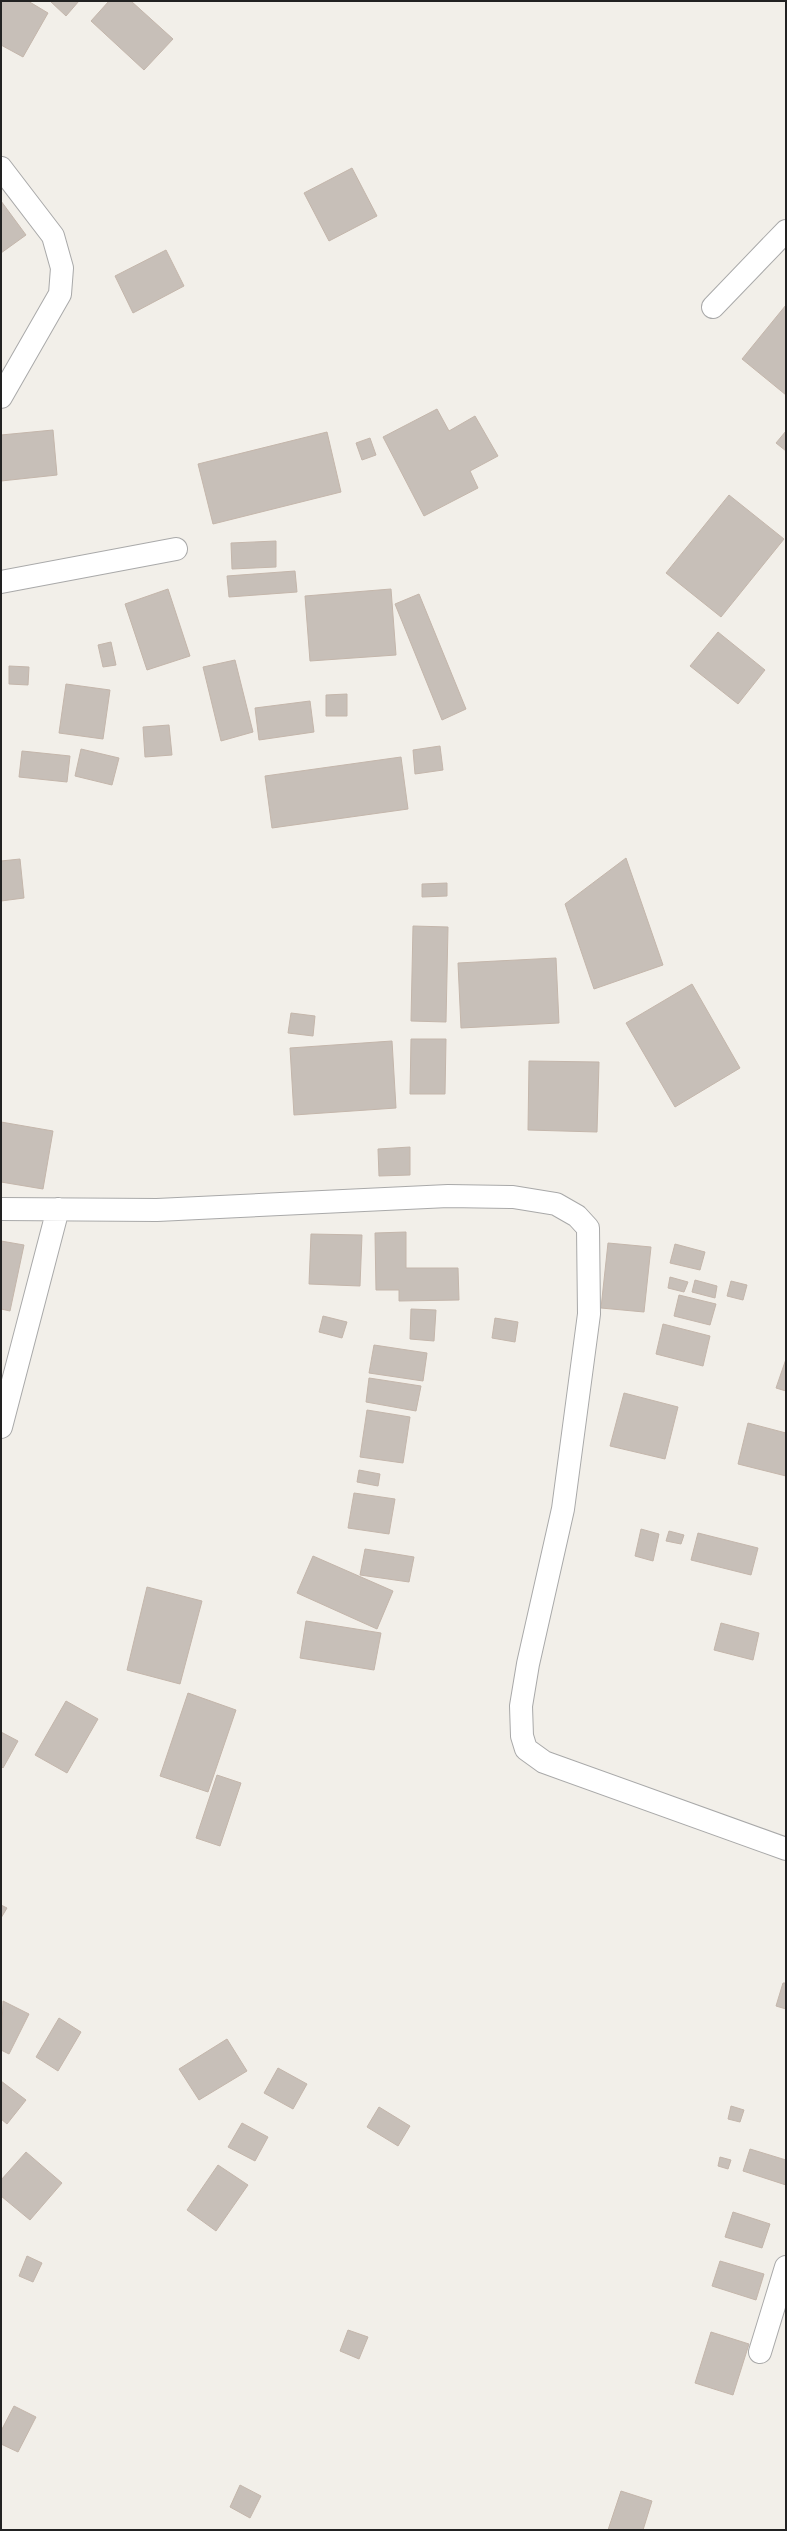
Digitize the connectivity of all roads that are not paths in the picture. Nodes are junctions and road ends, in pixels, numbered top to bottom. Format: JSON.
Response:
{"nodes":[{"id":1,"x":1,"y":168,"type":"edge"},
{"id":2,"x":786,"y":232,"type":"edge"},
{"id":3,"x":713,"y":307,"type":"dead end"},
{"id":4,"x":1,"y":397,"type":"edge"},
{"id":5,"x":176,"y":549,"type":"dead end"},
{"id":6,"x":1,"y":582,"type":"edge"},
{"id":7,"x":1,"y":1209,"type":"edge"},
{"id":8,"x":58,"y":1209,"type":"junction"},
{"id":9,"x":1,"y":1427,"type":"edge"},
{"id":10,"x":786,"y":1849,"type":"edge"},
{"id":11,"x":786,"y":2267,"type":"edge"},
{"id":12,"x":760,"y":2352,"type":"dead end"}],
"edges":[{"from":1,"to":4,"type":"street"},
{"from":2,"to":3,"type":"street"},
{"from":5,"to":6,"type":"street"},
{"from":7,"to":8,"type":"street"},
{"from":8,"to":9,"type":"street"},
{"from":8,"to":10,"type":"street"},
{"from":11,"to":12,"type":"street"}]}
